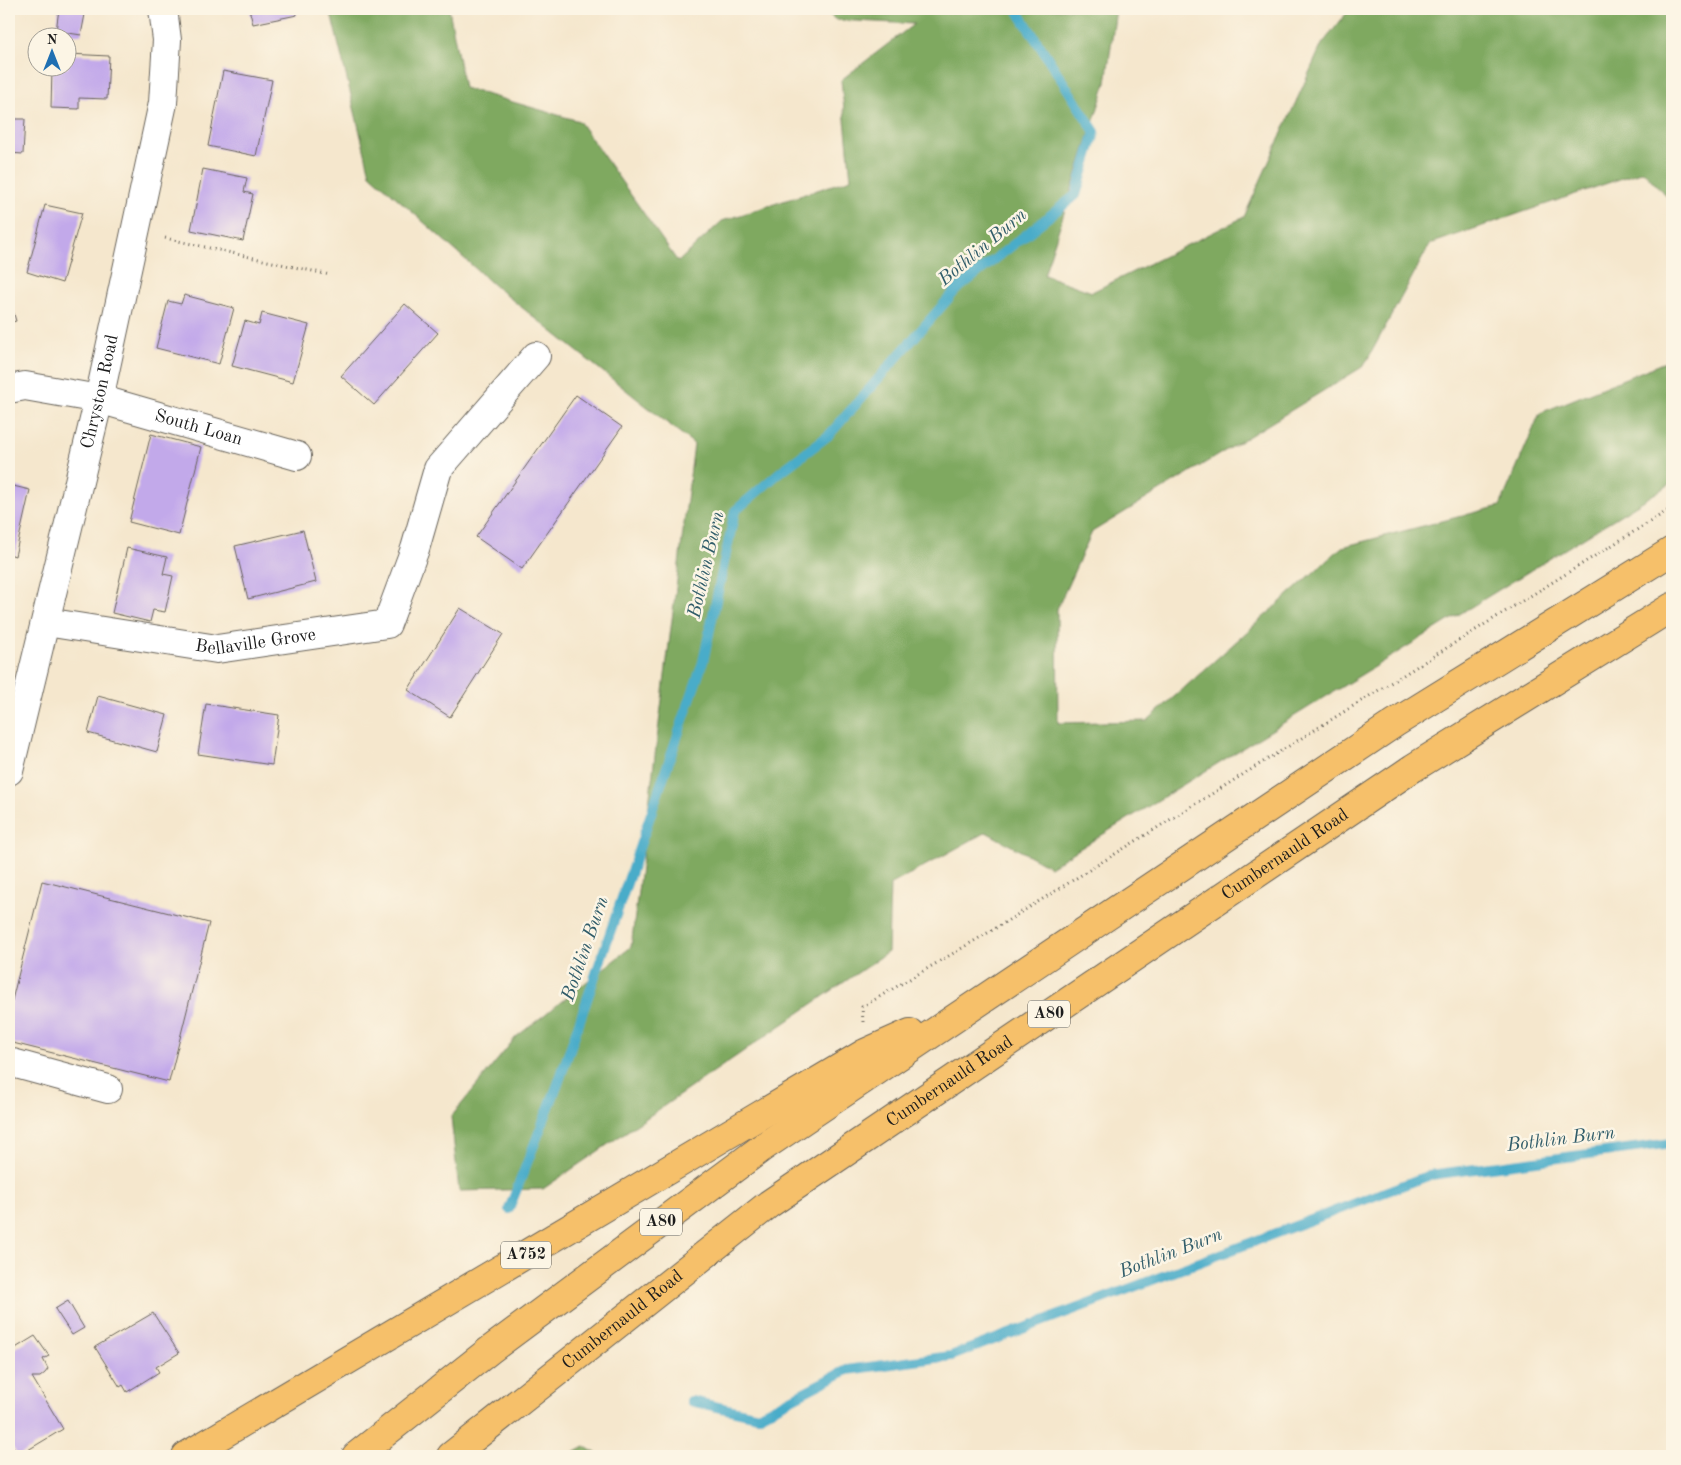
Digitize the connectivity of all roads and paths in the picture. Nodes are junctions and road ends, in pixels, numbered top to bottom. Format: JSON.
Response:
{"nodes":[{"id":1,"x":162,"y":9,"type":"edge"},
{"id":2,"x":136,"y":231,"type":"junction"},
{"id":3,"x":330,"y":276,"type":"dead end"},
{"id":4,"x":536,"y":356,"type":"dead end"},
{"id":5,"x":9,"y":389,"type":"edge"},
{"id":6,"x":99,"y":399,"type":"junction"},
{"id":7,"x":297,"y":456,"type":"dead end"},
{"id":8,"x":1672,"y":508,"type":"edge"},
{"id":9,"x":1672,"y":551,"type":"edge"},
{"id":10,"x":1672,"y":607,"type":"edge"},
{"id":11,"x":46,"y":622,"type":"junction"},
{"id":12,"x":10,"y":758,"type":"edge"},
{"id":13,"x":977,"y":1003,"type":"junction"},
{"id":14,"x":865,"y":1053,"type":"junction"},
{"id":15,"x":9,"y":1062,"type":"edge"},
{"id":16,"x":108,"y":1089,"type":"dead end"},
{"id":17,"x":186,"y":1456,"type":"edge"},
{"id":18,"x":356,"y":1456,"type":"edge"},
{"id":19,"x":451,"y":1456,"type":"edge"}],
"edges":[{"from":1,"to":2,"type":"street","name":"Chryston Road"},
{"from":2,"to":3,"type":"path"},
{"from":2,"to":6,"type":"street","name":"Chryston Road"},
{"from":4,"to":11,"type":"street","name":"Bellaville Grove"},
{"from":5,"to":6,"type":"street","name":"South Loan"},
{"from":6,"to":7,"type":"street","name":"South Loan"},
{"from":6,"to":11,"type":"street","name":"Chryston Road"},
{"from":8,"to":14,"type":"path"},
{"from":9,"to":13,"type":"main road","number":"A80"},
{"from":10,"to":19,"type":"main road","name":"Cumbernauld Road","number":"A80"},
{"from":11,"to":12,"type":"street","name":"Chryston Road"},
{"from":13,"to":14,"type":"main road"},
{"from":13,"to":18,"type":"main road","number":"A80"},
{"from":14,"to":17,"type":"main road","number":"A752"},
{"from":15,"to":16,"type":"street"}]}
